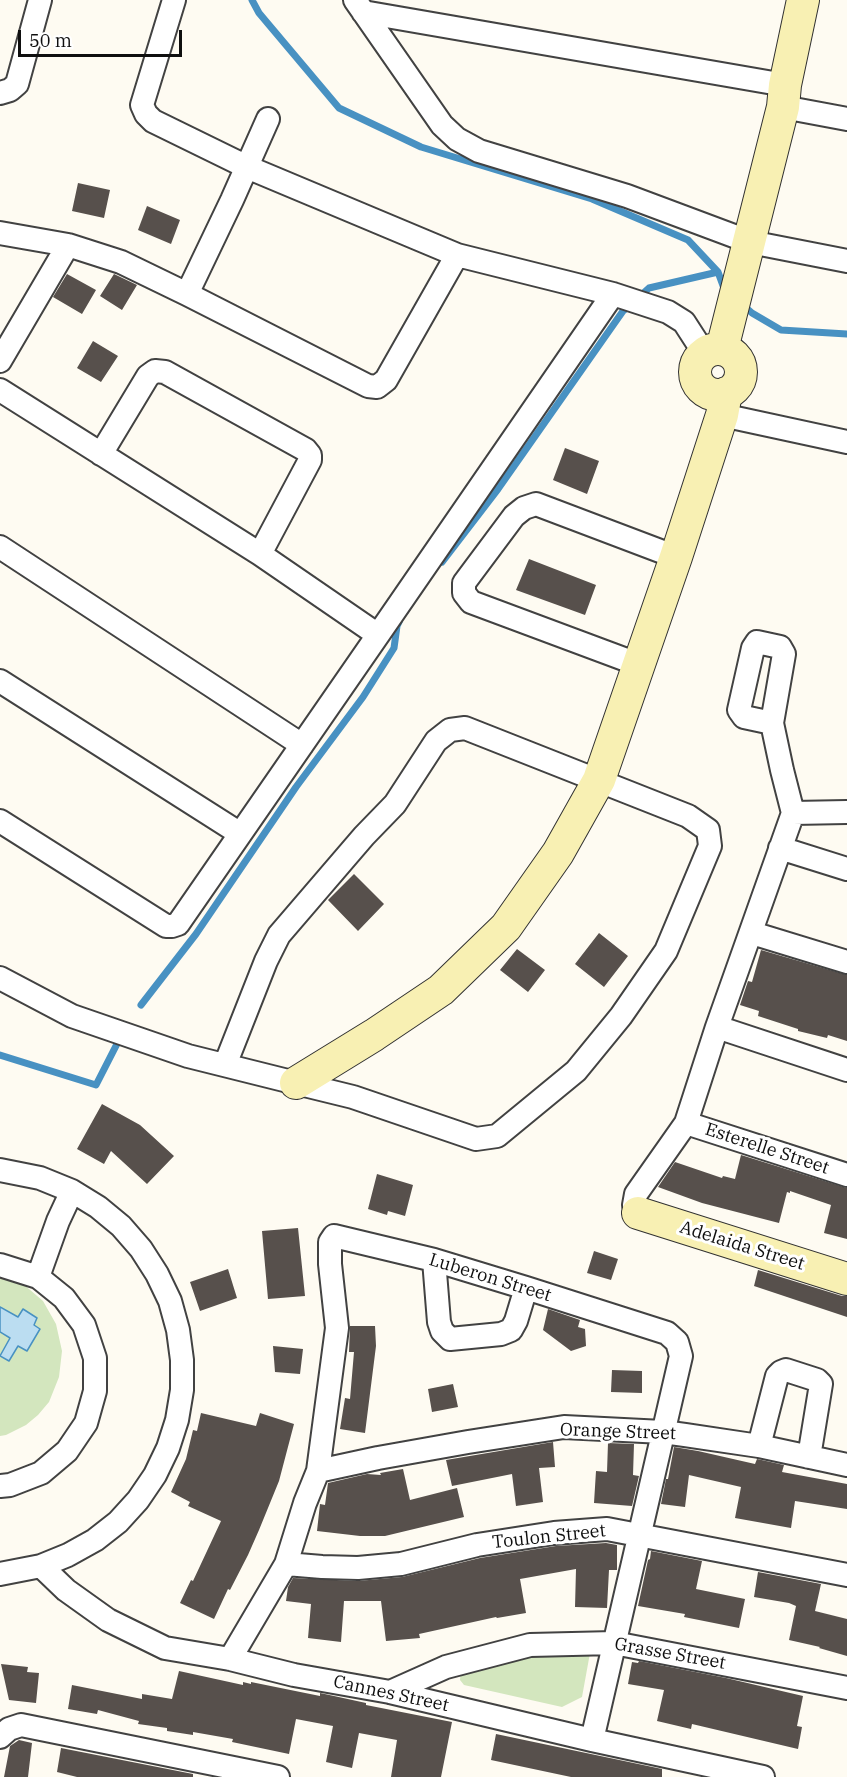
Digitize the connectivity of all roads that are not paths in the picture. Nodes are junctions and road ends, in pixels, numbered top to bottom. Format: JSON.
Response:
{"nodes":[{"id":1,"x":40,"y":0,"type":"edge"},
{"id":2,"x":174,"y":0,"type":"edge"},
{"id":3,"x":803,"y":0,"type":"edge"},
{"id":4,"x":359,"y":6,"type":"edge"},
{"id":5,"x":0,"y":93,"type":"edge"},
{"id":6,"x":784,"y":96,"type":"junction"},
{"id":7,"x":268,"y":119,"type":"dead end"},
{"id":8,"x":847,"y":119,"type":"edge"},
{"id":9,"x":247,"y":167,"type":"junction"},
{"id":10,"x":0,"y":233,"type":"edge"},
{"id":11,"x":750,"y":242,"type":"junction"},
{"id":12,"x":68,"y":245,"type":"junction"},
{"id":13,"x":457,"y":255,"type":"junction"},
{"id":14,"x":847,"y":261,"type":"edge"},
{"id":15,"x":187,"y":294,"type":"junction"},
{"id":16,"x":617,"y":295,"type":"junction"},
{"id":17,"x":713,"y":351,"type":"junction"},
{"id":18,"x":0,"y":361,"type":"edge"},
{"id":19,"x":0,"y":390,"type":"edge"},
{"id":20,"x":724,"y":404,"type":"junction"},
{"id":21,"x":847,"y":442,"type":"edge"},
{"id":22,"x":100,"y":454,"type":"junction"},
{"id":23,"x":0,"y":547,"type":"edge"},
{"id":24,"x":260,"y":554,"type":"junction"},
{"id":25,"x":676,"y":557,"type":"junction"},
{"id":26,"x":378,"y":635,"type":"junction"},
{"id":27,"x":639,"y":665,"type":"junction"},
{"id":28,"x":0,"y":681,"type":"edge"},
{"id":29,"x":772,"y":723,"type":"dead end"},
{"id":30,"x":302,"y":745,"type":"junction"},
{"id":31,"x":599,"y":780,"type":"junction"},
{"id":32,"x":847,"y":812,"type":"edge"},
{"id":33,"x":793,"y":813,"type":"junction"},
{"id":34,"x":0,"y":821,"type":"edge"},
{"id":35,"x":239,"y":833,"type":"junction"},
{"id":36,"x":780,"y":848,"type":"junction"},
{"id":37,"x":847,"y":869,"type":"edge"},
{"id":38,"x":752,"y":933,"type":"junction"},
{"id":39,"x":847,"y":962,"type":"edge"},
{"id":40,"x":0,"y":978,"type":"edge"},
{"id":41,"x":717,"y":1027,"type":"junction"},
{"id":42,"x":225,"y":1065,"type":"junction"},
{"id":43,"x":847,"y":1070,"type":"edge"},
{"id":44,"x":296,"y":1083,"type":"junction"},
{"id":45,"x":686,"y":1123,"type":"junction"},
{"id":46,"x":0,"y":1170,"type":"edge"},
{"id":47,"x":847,"y":1174,"type":"edge"},
{"id":48,"x":72,"y":1191,"type":"junction"},
{"id":49,"x":638,"y":1213,"type":"joint"},
{"id":50,"x":434,"y":1260,"type":"junction"},
{"id":51,"x":0,"y":1265,"type":"edge"},
{"id":52,"x":38,"y":1277,"type":"junction"},
{"id":53,"x":847,"y":1279,"type":"edge"},
{"id":54,"x":526,"y":1288,"type":"junction"},
{"id":55,"x":663,"y":1432,"type":"junction"},
{"id":56,"x":759,"y":1446,"type":"junction"},
{"id":57,"x":809,"y":1457,"type":"junction"},
{"id":58,"x":847,"y":1465,"type":"edge"},
{"id":59,"x":318,"y":1471,"type":"junction"},
{"id":60,"x":0,"y":1486,"type":"edge"},
{"id":61,"x":639,"y":1534,"type":"junction"},
{"id":62,"x":286,"y":1564,"type":"junction"},
{"id":63,"x":41,"y":1566,"type":"junction"},
{"id":64,"x":0,"y":1574,"type":"edge"},
{"id":65,"x":847,"y":1575,"type":"edge"},
{"id":66,"x":614,"y":1643,"type":"junction"},
{"id":67,"x":231,"y":1659,"type":"junction"},
{"id":68,"x":847,"y":1688,"type":"edge"},
{"id":69,"x":390,"y":1692,"type":"junction"},
{"id":70,"x":0,"y":1737,"type":"edge"},
{"id":71,"x":592,"y":1740,"type":"junction"},
{"id":72,"x":278,"y":1777,"type":"edge"},
{"id":73,"x":763,"y":1777,"type":"edge"}],
"edges":[{"from":1,"to":5,"type":"street"},
{"from":2,"to":9,"type":"street"},
{"from":3,"to":6,"type":"street"},
{"from":4,"to":6,"type":"street"},
{"from":4,"to":11,"type":"street"},
{"from":6,"to":8,"type":"street"},
{"from":6,"to":11,"type":"street"},
{"from":7,"to":9,"type":"street"},
{"from":9,"to":13,"type":"street"},
{"from":9,"to":15,"type":"street"},
{"from":10,"to":12,"type":"street"},
{"from":11,"to":14,"type":"street"},
{"from":11,"to":17,"type":"street"},
{"from":12,"to":15,"type":"street"},
{"from":12,"to":18,"type":"street"},
{"from":13,"to":15,"type":"street"},
{"from":13,"to":16,"type":"street"},
{"from":16,"to":17,"type":"street"},
{"from":16,"to":26,"type":"street"},
{"from":17,"to":20,"type":"street"},
{"from":19,"to":22,"type":"street"},
{"from":20,"to":21,"type":"street"},
{"from":20,"to":25,"type":"street"},
{"from":22,"to":24,"type":"street"},
{"from":22,"to":24,"type":"street"},
{"from":23,"to":30,"type":"street"},
{"from":24,"to":26,"type":"street"},
{"from":25,"to":27,"type":"street"},
{"from":25,"to":27,"type":"street"},
{"from":26,"to":30,"type":"street"},
{"from":27,"to":31,"type":"street"},
{"from":28,"to":35,"type":"street"},
{"from":29,"to":33,"type":"street"},
{"from":30,"to":35,"type":"street"},
{"from":31,"to":42,"type":"street"},
{"from":31,"to":44,"type":"street"},
{"from":31,"to":44,"type":"street"},
{"from":32,"to":33,"type":"street"},
{"from":33,"to":36,"type":"street"},
{"from":34,"to":35,"type":"street"},
{"from":36,"to":37,"type":"street"},
{"from":36,"to":38,"type":"street"},
{"from":38,"to":39,"type":"street"},
{"from":38,"to":41,"type":"street"},
{"from":40,"to":42,"type":"street"},
{"from":41,"to":43,"type":"street"},
{"from":41,"to":45,"type":"street"},
{"from":42,"to":44,"type":"street"},
{"from":45,"to":47,"type":"street","name":"Esterelle Street"},
{"from":45,"to":49,"type":"street"},
{"from":46,"to":48,"type":"street"},
{"from":48,"to":52,"type":"street"},
{"from":48,"to":63,"type":"street"},
{"from":49,"to":53,"type":"street","name":"Adelaida Street"},
{"from":50,"to":54,"type":"street","name":"Luberon Street"},
{"from":50,"to":54,"type":"street"},
{"from":50,"to":59,"type":"street","name":"Luberon Street"},
{"from":51,"to":52,"type":"street"},
{"from":52,"to":60,"type":"street"},
{"from":54,"to":55,"type":"street","name":"Luberon Street"},
{"from":55,"to":56,"type":"street","name":"Orange Street"},
{"from":55,"to":59,"type":"street","name":"Orange Street"},
{"from":55,"to":61,"type":"street","name":"Luberon Street"},
{"from":56,"to":57,"type":"street","name":"Orange Street"},
{"from":56,"to":57,"type":"street"},
{"from":57,"to":58,"type":"street","name":"Orange Street"},
{"from":59,"to":62,"type":"street","name":"Luberon Street"},
{"from":61,"to":62,"type":"street","name":"Toulon Street"},
{"from":61,"to":65,"type":"street","name":"Toulon Street"},
{"from":61,"to":66,"type":"street","name":"Luberon Street"},
{"from":62,"to":67,"type":"street","name":"Luberon Street"},
{"from":63,"to":64,"type":"street"},
{"from":63,"to":67,"type":"street","name":"Cannes Street"},
{"from":66,"to":68,"type":"street","name":"Grasse Street"},
{"from":66,"to":69,"type":"street","name":"Grasse Street"},
{"from":66,"to":71,"type":"street","name":"Luberon Street"},
{"from":67,"to":69,"type":"street","name":"Cannes Street"},
{"from":69,"to":71,"type":"street","name":"Cannes Street"},
{"from":70,"to":72,"type":"street"},
{"from":71,"to":73,"type":"street","name":"Cannes Street"}]}
